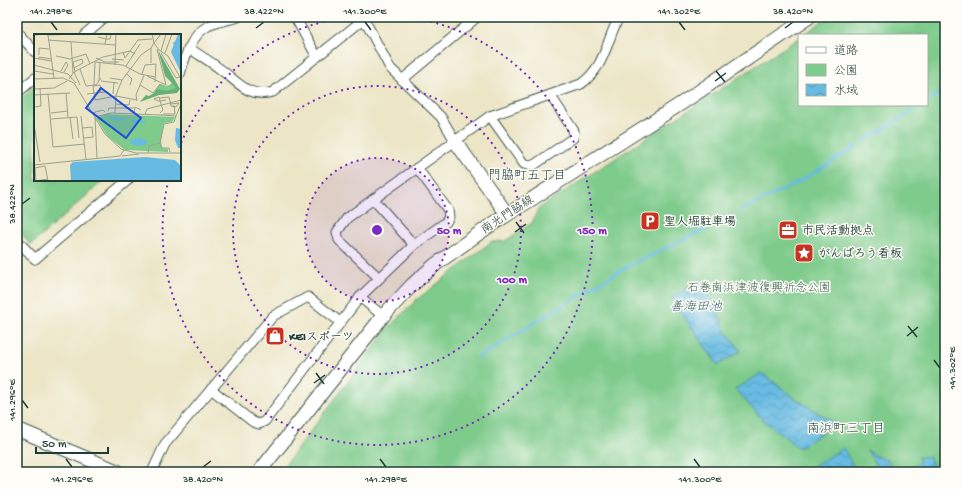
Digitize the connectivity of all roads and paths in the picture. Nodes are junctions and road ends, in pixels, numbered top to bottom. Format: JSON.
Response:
{"nodes":[{"id":1,"x":105,"y":17,"type":"edge"},
{"id":2,"x":238,"y":17,"type":"edge"},
{"id":3,"x":295,"y":17,"type":"edge"},
{"id":4,"x":477,"y":17,"type":"edge"},
{"id":5,"x":619,"y":17,"type":"edge"},
{"id":6,"x":809,"y":17,"type":"edge"},
{"id":7,"x":364,"y":18,"type":"edge"},
{"id":8,"x":17,"y":32,"type":"edge"},
{"id":9,"x":85,"y":34,"type":"edge"},
{"id":10,"x":189,"y":48,"type":"junction"},
{"id":11,"x":34,"y":51,"type":"edge"},
{"id":12,"x":317,"y":57,"type":"junction"},
{"id":13,"x":181,"y":71,"type":"edge"},
{"id":14,"x":34,"y":79,"type":"edge"},
{"id":15,"x":402,"y":80,"type":"junction"},
{"id":16,"x":17,"y":93,"type":"edge"},
{"id":17,"x":550,"y":95,"type":"junction"},
{"id":18,"x":490,"y":116,"type":"junction"},
{"id":19,"x":456,"y":141,"type":"junction"},
{"id":20,"x":417,"y":168,"type":"junction"},
{"id":21,"x":127,"y":181,"type":"edge"},
{"id":22,"x":373,"y":199,"type":"junction"},
{"id":23,"x":507,"y":214,"type":"junction"},
{"id":24,"x":17,"y":240,"type":"edge"},
{"id":25,"x":414,"y":245,"type":"junction"},
{"id":26,"x":379,"y":278,"type":"junction"},
{"id":27,"x":360,"y":297,"type":"junction"},
{"id":28,"x":383,"y":316,"type":"junction"},
{"id":29,"x":340,"y":322,"type":"junction"},
{"id":30,"x":211,"y":389,"type":"junction"},
{"id":31,"x":17,"y":429,"type":"edge"},
{"id":32,"x":119,"y":472,"type":"edge"},
{"id":33,"x":152,"y":472,"type":"edge"},
{"id":34,"x":259,"y":472,"type":"edge"}],
"edges":[{"from":1,"to":9,"type":"street"},
{"from":2,"to":10,"type":"street"},
{"from":3,"to":12,"type":"street"},
{"from":4,"to":15,"type":"street"},
{"from":5,"to":17,"type":"street"},
{"from":6,"to":23,"type":"street","name":"南光門脇線"},
{"from":7,"to":12,"type":"street"},
{"from":7,"to":15,"type":"street"},
{"from":8,"to":11,"type":"street"},
{"from":10,"to":12,"type":"street"},
{"from":10,"to":13,"type":"street"},
{"from":14,"to":16,"type":"street"},
{"from":15,"to":19,"type":"street"},
{"from":17,"to":18,"type":"street"},
{"from":17,"to":18,"type":"street"},
{"from":18,"to":19,"type":"street"},
{"from":19,"to":20,"type":"street"},
{"from":19,"to":23,"type":"street"},
{"from":20,"to":22,"type":"street"},
{"from":20,"to":25,"type":"street"},
{"from":21,"to":24,"type":"street"},
{"from":22,"to":25,"type":"street"},
{"from":22,"to":26,"type":"street"},
{"from":23,"to":28,"type":"street","name":"南光門脇線"},
{"from":25,"to":26,"type":"street"},
{"from":26,"to":27,"type":"street"},
{"from":27,"to":28,"type":"street"},
{"from":27,"to":29,"type":"street"},
{"from":28,"to":34,"type":"street","name":"南光門脇線"},
{"from":29,"to":30,"type":"street"},
{"from":29,"to":30,"type":"street"},
{"from":30,"to":33,"type":"street"},
{"from":31,"to":32,"type":"street"}]}
